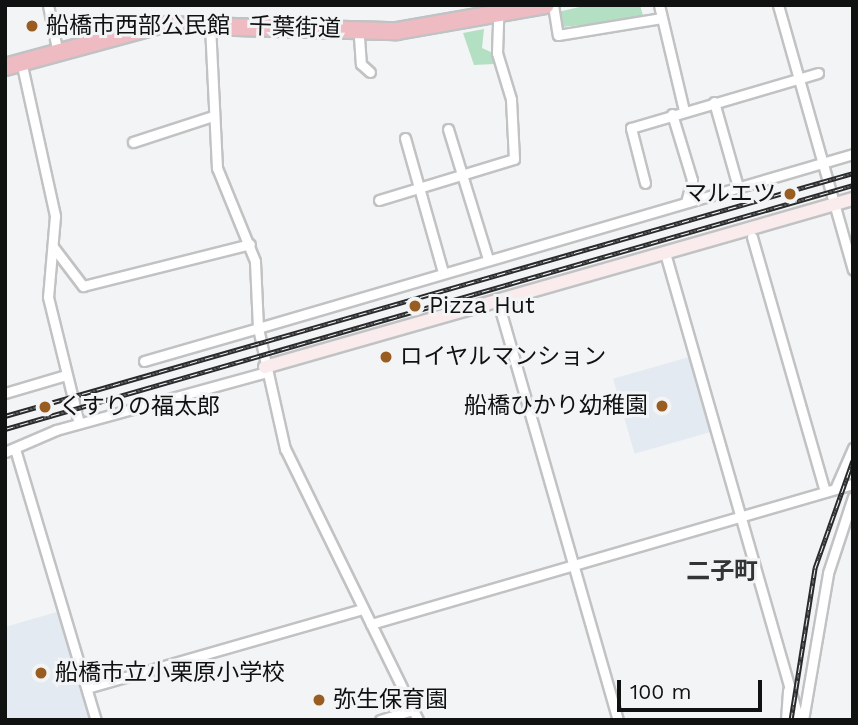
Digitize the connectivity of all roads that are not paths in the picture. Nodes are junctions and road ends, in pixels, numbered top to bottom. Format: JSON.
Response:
{"nodes":[{"id":1,"x":48,"y":5,"type":"edge"},
{"id":2,"x":545,"y":5,"type":"edge"},
{"id":3,"x":553,"y":5,"type":"edge"},
{"id":4,"x":659,"y":5,"type":"edge"},
{"id":5,"x":778,"y":5,"type":"edge"},
{"id":6,"x":505,"y":11,"type":"edge"},
{"id":7,"x":662,"y":18,"type":"junction"},
{"id":8,"x":210,"y":26,"type":"junction"},
{"id":9,"x":359,"y":37,"type":"dead end"},
{"id":10,"x":57,"y":50,"type":"junction"},
{"id":11,"x":13,"y":64,"type":"edge"},
{"id":12,"x":370,"y":72,"type":"dead end"},
{"id":13,"x":818,"y":73,"type":"dead end"},
{"id":14,"x":799,"y":78,"type":"junction"},
{"id":15,"x":714,"y":102,"type":"junction"},
{"id":16,"x":684,"y":111,"type":"junction"},
{"id":17,"x":672,"y":114,"type":"junction"},
{"id":18,"x":210,"y":117,"type":"junction"},
{"id":19,"x":448,"y":129,"type":"dead end"},
{"id":20,"x":405,"y":138,"type":"dead end"},
{"id":21,"x":133,"y":142,"type":"dead end"},
{"id":22,"x":853,"y":154,"type":"edge"},
{"id":23,"x":822,"y":162,"type":"junction"},
{"id":24,"x":461,"y":175,"type":"junction"},
{"id":25,"x":645,"y":183,"type":"dead end"},
{"id":26,"x":738,"y":187,"type":"junction"},
{"id":27,"x":418,"y":188,"type":"junction"},
{"id":28,"x":853,"y":199,"type":"edge"},
{"id":29,"x":379,"y":200,"type":"dead end"},
{"id":30,"x":686,"y":202,"type":"junction"},
{"id":31,"x":834,"y":204,"type":"junction"},
{"id":32,"x":752,"y":237,"type":"dead end"},
{"id":33,"x":250,"y":244,"type":"junction"},
{"id":34,"x":54,"y":248,"type":"junction"},
{"id":35,"x":665,"y":253,"type":"junction"},
{"id":36,"x":488,"y":259,"type":"junction"},
{"id":37,"x":853,"y":270,"type":"edge"},
{"id":38,"x":443,"y":272,"type":"junction"},
{"id":39,"x":498,"y":302,"type":"junction"},
{"id":40,"x":258,"y":328,"type":"junction"},
{"id":41,"x":144,"y":362,"type":"dead end"},
{"id":42,"x":266,"y":369,"type":"junction"},
{"id":43,"x":66,"y":375,"type":"junction"},
{"id":44,"x":5,"y":393,"type":"edge"},
{"id":45,"x":79,"y":423,"type":"junction"},
{"id":46,"x":853,"y":448,"type":"edge"},
{"id":47,"x":15,"y":449,"type":"junction"},
{"id":48,"x":5,"y":452,"type":"edge"},
{"id":49,"x":853,"y":484,"type":"edge"},
{"id":50,"x":835,"y":489,"type":"junction"},
{"id":51,"x":825,"y":492,"type":"junction"},
{"id":52,"x":853,"y":497,"type":"edge"},
{"id":53,"x":742,"y":516,"type":"junction"},
{"id":54,"x":574,"y":565,"type":"junction"},
{"id":55,"x":363,"y":609,"type":"junction"},
{"id":56,"x":371,"y":624,"type":"junction"},
{"id":57,"x":788,"y":681,"type":"junction"},
{"id":58,"x":87,"y":688,"type":"junction"},
{"id":59,"x":413,"y":710,"type":"junction"},
{"id":60,"x":96,"y":720,"type":"edge"},
{"id":61,"x":380,"y":720,"type":"edge"},
{"id":62,"x":418,"y":720,"type":"edge"},
{"id":63,"x":618,"y":720,"type":"edge"},
{"id":64,"x":786,"y":720,"type":"edge"},
{"id":65,"x":801,"y":720,"type":"edge"}],
"edges":[{"from":1,"to":10,"type":"street"},
{"from":2,"to":6,"type":"highway","name":"千葉街道"},
{"from":3,"to":7,"type":"street"},
{"from":4,"to":7,"type":"street"},
{"from":5,"to":14,"type":"street"},
{"from":6,"to":8,"type":"highway","name":"千葉街道"},
{"from":6,"to":24,"type":"street"},
{"from":7,"to":16,"type":"street"},
{"from":8,"to":10,"type":"highway","name":"千葉街道"},
{"from":8,"to":18,"type":"street"},
{"from":9,"to":12,"type":"street"},
{"from":10,"to":11,"type":"highway","name":"千葉街道"},
{"from":11,"to":34,"type":"street"},
{"from":13,"to":14,"type":"street"},
{"from":14,"to":15,"type":"street"},
{"from":14,"to":23,"type":"street"},
{"from":15,"to":16,"type":"street"},
{"from":15,"to":26,"type":"street"},
{"from":16,"to":17,"type":"street"},
{"from":17,"to":25,"type":"street"},
{"from":17,"to":30,"type":"street"},
{"from":18,"to":21,"type":"street"},
{"from":18,"to":33,"type":"street"},
{"from":19,"to":24,"type":"street"},
{"from":20,"to":27,"type":"street"},
{"from":22,"to":23,"type":"street"},
{"from":23,"to":26,"type":"street"},
{"from":23,"to":31,"type":"street"},
{"from":24,"to":27,"type":"street"},
{"from":24,"to":36,"type":"street"},
{"from":26,"to":30,"type":"street"},
{"from":27,"to":29,"type":"street"},
{"from":27,"to":38,"type":"street"},
{"from":28,"to":31,"type":"street"},
{"from":30,"to":36,"type":"street"},
{"from":31,"to":35,"type":"street"},
{"from":31,"to":37,"type":"street"},
{"from":32,"to":51,"type":"street"},
{"from":33,"to":34,"type":"street"},
{"from":33,"to":40,"type":"street"},
{"from":34,"to":43,"type":"street"},
{"from":35,"to":39,"type":"street"},
{"from":35,"to":53,"type":"street"},
{"from":36,"to":38,"type":"street"},
{"from":38,"to":40,"type":"street"},
{"from":39,"to":42,"type":"street"},
{"from":39,"to":54,"type":"street"},
{"from":40,"to":41,"type":"street"},
{"from":40,"to":42,"type":"street"},
{"from":42,"to":45,"type":"street"},
{"from":42,"to":55,"type":"street"},
{"from":43,"to":44,"type":"street"},
{"from":43,"to":45,"type":"street"},
{"from":45,"to":47,"type":"street"},
{"from":46,"to":50,"type":"street"},
{"from":47,"to":48,"type":"street"},
{"from":47,"to":58,"type":"street"},
{"from":49,"to":50,"type":"street"},
{"from":50,"to":51,"type":"street"},
{"from":51,"to":53,"type":"street"},
{"from":52,"to":65,"type":"street"},
{"from":53,"to":54,"type":"street"},
{"from":53,"to":57,"type":"street"},
{"from":54,"to":56,"type":"street"},
{"from":54,"to":63,"type":"street"},
{"from":55,"to":56,"type":"street"},
{"from":55,"to":58,"type":"street"},
{"from":56,"to":59,"type":"street"},
{"from":57,"to":64,"type":"street"},
{"from":57,"to":65,"type":"street"},
{"from":58,"to":60,"type":"street"},
{"from":59,"to":61,"type":"street"},
{"from":59,"to":62,"type":"street"}]}
